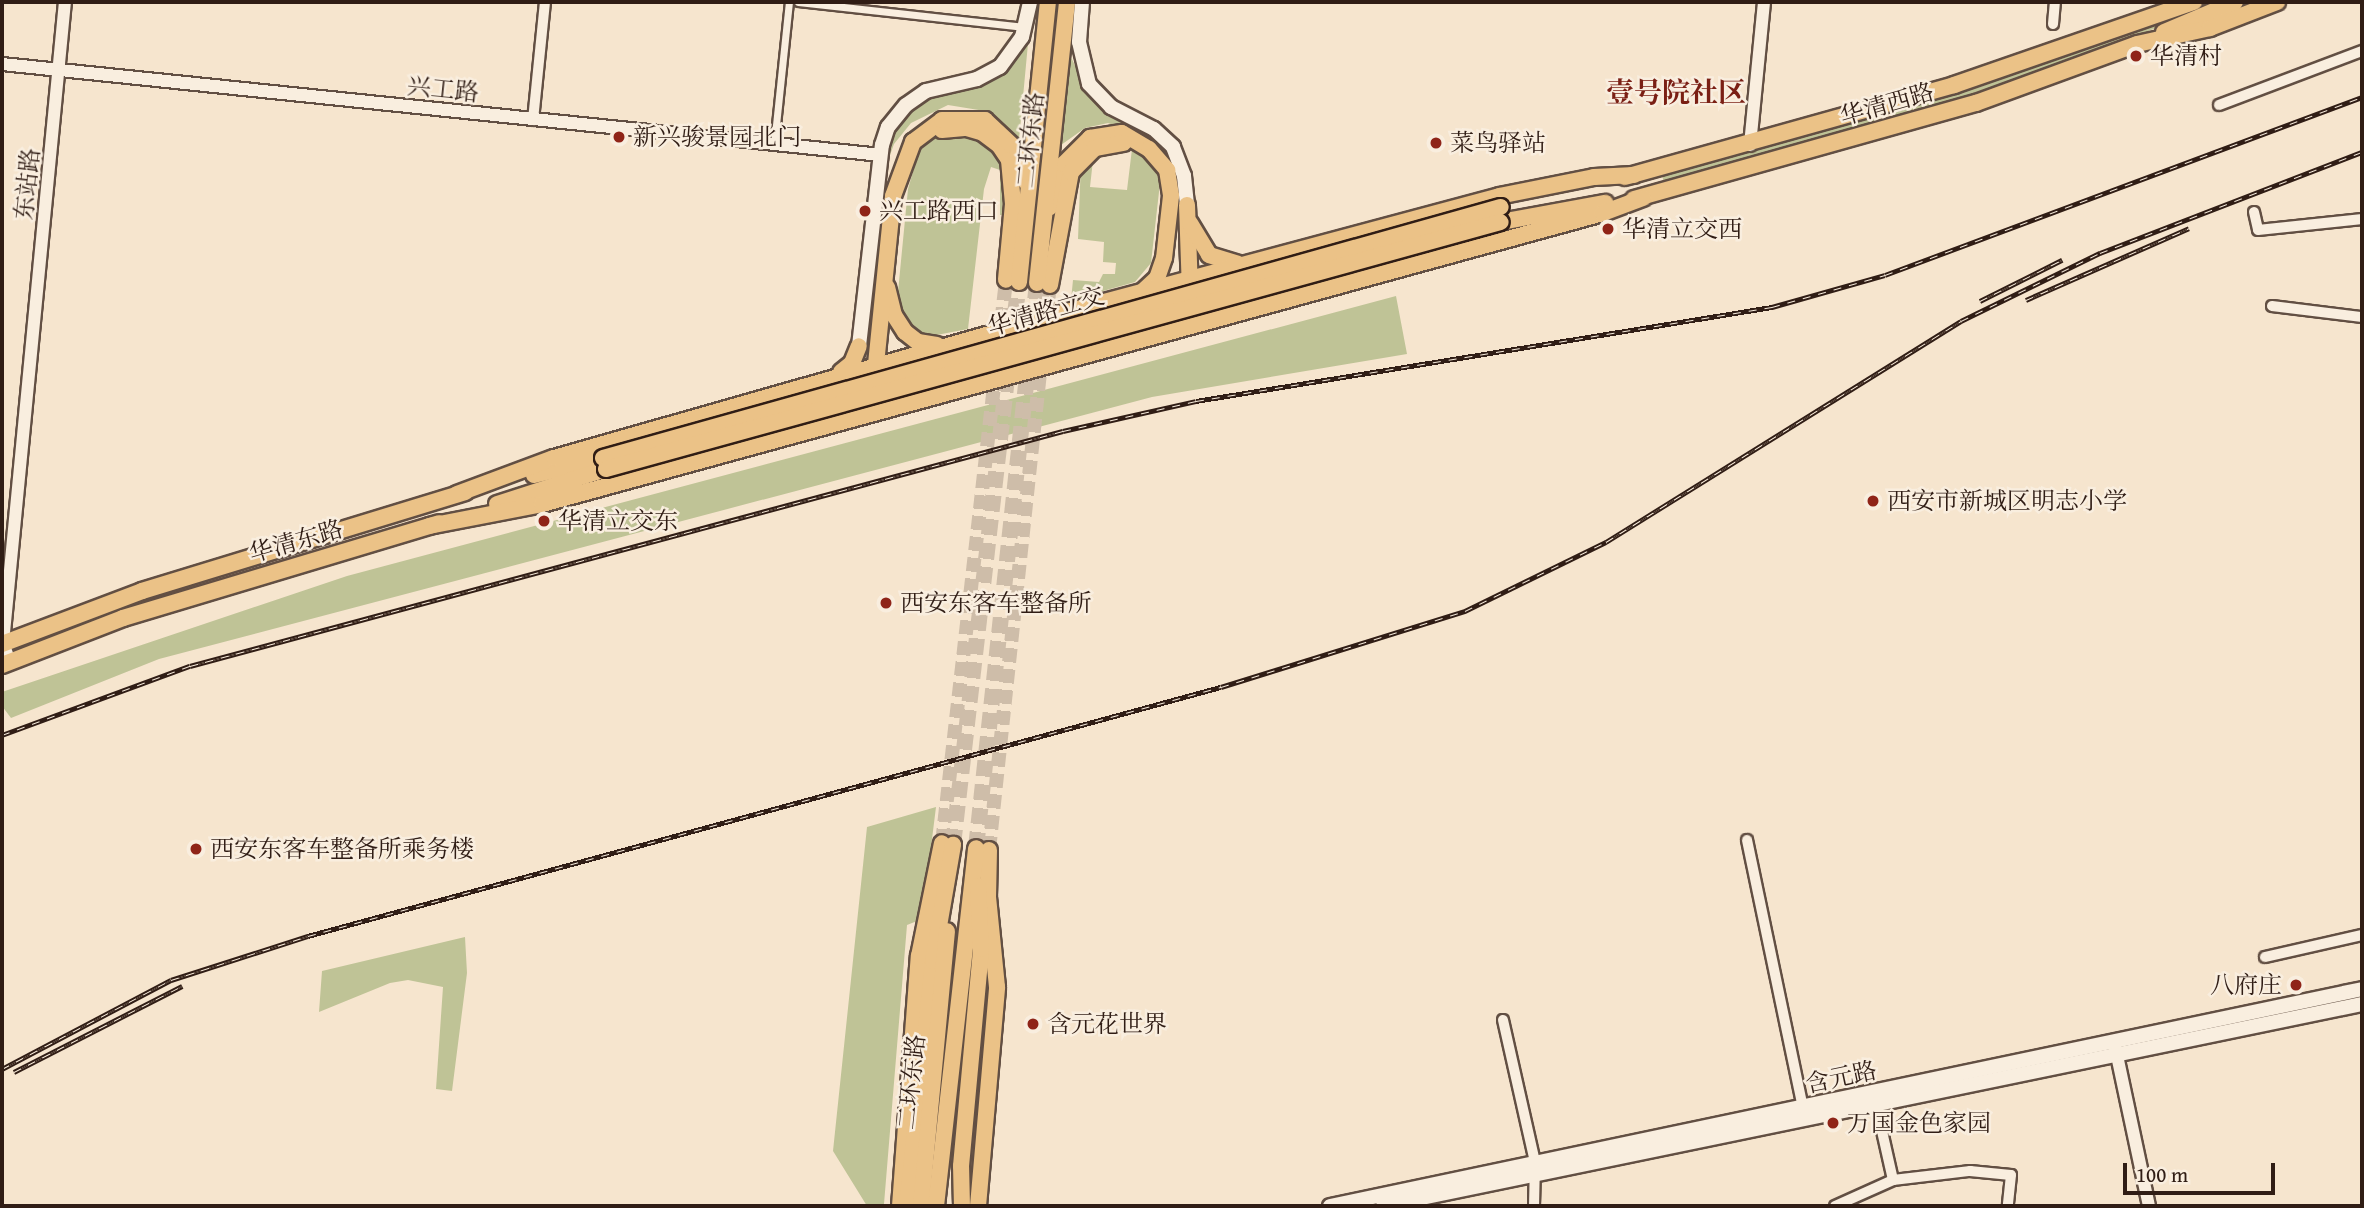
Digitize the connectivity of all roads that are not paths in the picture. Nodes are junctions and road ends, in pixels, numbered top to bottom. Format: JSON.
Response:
{"nodes":[{"id":1,"x":65,"y":2,"type":"edge"},
{"id":2,"x":545,"y":2,"type":"edge"},
{"id":3,"x":789,"y":2,"type":"edge"},
{"id":4,"x":798,"y":2,"type":"edge"},
{"id":5,"x":1030,"y":2,"type":"edge"},
{"id":6,"x":1048,"y":2,"type":"edge"},
{"id":7,"x":1067,"y":2,"type":"edge"},
{"id":8,"x":1082,"y":2,"type":"edge"},
{"id":9,"x":1763,"y":2,"type":"edge"},
{"id":10,"x":2055,"y":2,"type":"edge"},
{"id":11,"x":2194,"y":2,"type":"edge"},
{"id":12,"x":2235,"y":2,"type":"edge"},
{"id":13,"x":2277,"y":2,"type":"edge"},
{"id":14,"x":2053,"y":24,"type":"dead end"},
{"id":15,"x":1026,"y":27,"type":"junction"},
{"id":16,"x":2137,"y":44,"type":"junction"},
{"id":17,"x":2362,"y":51,"type":"edge"},
{"id":18,"x":2,"y":64,"type":"edge"},
{"id":19,"x":59,"y":70,"type":"junction"},
{"id":20,"x":2219,"y":105,"type":"dead end"},
{"id":21,"x":533,"y":120,"type":"junction"},
{"id":22,"x":774,"y":144,"type":"junction"},
{"id":23,"x":1750,"y":145,"type":"junction"},
{"id":24,"x":1155,"y":154,"type":"junction"},
{"id":25,"x":881,"y":155,"type":"junction"},
{"id":26,"x":1634,"y":175,"type":"junction"},
{"id":27,"x":1027,"y":198,"type":"junction"},
{"id":28,"x":1643,"y":198,"type":"junction"},
{"id":29,"x":1187,"y":205,"type":"junction"},
{"id":30,"x":2254,"y":212,"type":"dead end"},
{"id":31,"x":1501,"y":214,"type":"junction"},
{"id":32,"x":2362,"y":219,"type":"edge"},
{"id":33,"x":1042,"y":243,"type":"junction"},
{"id":34,"x":891,"y":251,"type":"junction"},
{"id":35,"x":1254,"y":263,"type":"junction"},
{"id":36,"x":1187,"y":281,"type":"junction"},
{"id":37,"x":887,"y":284,"type":"junction"},
{"id":38,"x":1131,"y":296,"type":"junction"},
{"id":39,"x":2272,"y":306,"type":"dead end"},
{"id":40,"x":1060,"y":314,"type":"junction"},
{"id":41,"x":2362,"y":317,"type":"edge"},
{"id":42,"x":1199,"y":323,"type":"junction"},
{"id":43,"x":979,"y":337,"type":"junction"},
{"id":44,"x":961,"y":342,"type":"junction"},
{"id":45,"x":861,"y":354,"type":"junction"},
{"id":46,"x":1069,"y":359,"type":"junction"},
{"id":47,"x":874,"y":366,"type":"junction"},
{"id":48,"x":988,"y":381,"type":"junction"},
{"id":49,"x":883,"y":410,"type":"junction"},
{"id":50,"x":864,"y":416,"type":"junction"},
{"id":51,"x":605,"y":463,"type":"junction"},
{"id":52,"x":457,"y":494,"type":"junction"},
{"id":53,"x":429,"y":526,"type":"junction"},
{"id":54,"x":3,"y":644,"type":"edge"},
{"id":55,"x":6,"y":663,"type":"edge"},
{"id":56,"x":1747,"y":840,"type":"dead end"},
{"id":57,"x":982,"y":849,"type":"junction"},
{"id":58,"x":949,"y":876,"type":"junction"},
{"id":59,"x":2362,"y":935,"type":"edge"},
{"id":60,"x":2265,"y":957,"type":"dead end"},
{"id":61,"x":953,"y":963,"type":"junction"},
{"id":62,"x":2362,"y":989,"type":"edge"},
{"id":63,"x":2362,"y":1004,"type":"edge"},
{"id":64,"x":1503,"y":1020,"type":"dead end"},
{"id":65,"x":2116,"y":1049,"type":"junction"},
{"id":66,"x":1875,"y":1099,"type":"junction"},
{"id":67,"x":1803,"y":1109,"type":"junction"},
{"id":68,"x":1536,"y":1169,"type":"junction"},
{"id":69,"x":1893,"y":1180,"type":"junction"},
{"id":70,"x":962,"y":1204,"type":"edge"},
{"id":71,"x":900,"y":1206,"type":"edge"},
{"id":72,"x":906,"y":1206,"type":"edge"},
{"id":73,"x":921,"y":1206,"type":"edge"},
{"id":74,"x":936,"y":1206,"type":"edge"},
{"id":75,"x":978,"y":1206,"type":"edge"},
{"id":76,"x":1329,"y":1206,"type":"edge"},
{"id":77,"x":1383,"y":1206,"type":"edge"},
{"id":78,"x":1534,"y":1206,"type":"edge"},
{"id":79,"x":1835,"y":1206,"type":"edge"},
{"id":80,"x":2008,"y":1206,"type":"edge"},
{"id":81,"x":2149,"y":1206,"type":"edge"}],
"edges":[{"from":1,"to":19,"type":"street","name":"东站路"},
{"from":2,"to":21,"type":"street"},
{"from":3,"to":22,"type":"street"},
{"from":4,"to":15,"type":"street"},
{"from":5,"to":15,"type":"main road"},
{"from":6,"to":27,"type":"main road","name":"二环东路"},
{"from":7,"to":33,"type":"main road","name":"二环东路"},
{"from":8,"to":29,"type":"main road"},
{"from":9,"to":23,"type":"street"},
{"from":10,"to":14,"type":"street"},
{"from":11,"to":23,"type":"main road","name":"华清西路"},
{"from":12,"to":16,"type":"main road"},
{"from":13,"to":16,"type":"main road","name":"华清西路"},
{"from":15,"to":25,"type":"main road"},
{"from":16,"to":28,"type":"main road","name":"华清西路"},
{"from":17,"to":20,"type":"street"},
{"from":18,"to":19,"type":"street","name":"兴工路"},
{"from":19,"to":21,"type":"street","name":"兴工路"},
{"from":19,"to":54,"type":"street","name":"东站路"},
{"from":21,"to":22,"type":"street","name":"兴工路"},
{"from":22,"to":25,"type":"street","name":"兴工路"},
{"from":23,"to":26,"type":"main road","name":"华清西路"},
{"from":24,"to":33,"type":"main road"},
{"from":24,"to":33,"type":"main road","name":"二环东路"},
{"from":24,"to":38,"type":"main road"},
{"from":25,"to":45,"type":"main road"},
{"from":26,"to":31,"type":"main road","name":"华清西路"},
{"from":26,"to":35,"type":"main road"},
{"from":27,"to":34,"type":"main road"},
{"from":27,"to":34,"type":"main road","name":"二环东路"},
{"from":28,"to":31,"type":"main road","name":"华清西路"},
{"from":28,"to":42,"type":"main road"},
{"from":29,"to":35,"type":"main road"},
{"from":29,"to":36,"type":"main road"},
{"from":30,"to":32,"type":"street"},
{"from":31,"to":51,"type":"main road","name":"华清路立交","bridge":true},
{"from":34,"to":37,"type":"main road"},
{"from":35,"to":36,"type":"main road"},
{"from":36,"to":38,"type":"main road"},
{"from":36,"to":42,"type":"main road"},
{"from":37,"to":44,"type":"main road"},
{"from":37,"to":45,"type":"main road"},
{"from":38,"to":40,"type":"main road"},
{"from":39,"to":41,"type":"street"},
{"from":40,"to":43,"type":"main road"},
{"from":40,"to":46,"type":"main road"},
{"from":42,"to":46,"type":"main road"},
{"from":43,"to":44,"type":"main road"},
{"from":43,"to":48,"type":"main road"},
{"from":44,"to":47,"type":"main road"},
{"from":45,"to":47,"type":"main road"},
{"from":45,"to":50,"type":"main road"},
{"from":45,"to":52,"type":"main road"},
{"from":46,"to":48,"type":"main road"},
{"from":47,"to":49,"type":"main road"},
{"from":48,"to":49,"type":"main road"},
{"from":49,"to":50,"type":"main road"},
{"from":50,"to":53,"type":"main road"},
{"from":51,"to":52,"type":"main road","name":"华清东路"},
{"from":51,"to":53,"type":"main road","name":"华清东路"},
{"from":52,"to":54,"type":"main road","name":"华清东路"},
{"from":53,"to":55,"type":"main road","name":"华清东路"},
{"from":54,"to":55,"type":"street","name":"东站路"},
{"from":56,"to":67,"type":"street"},
{"from":57,"to":61,"type":"main road"},
{"from":57,"to":70,"type":"main road"},
{"from":57,"to":75,"type":"main road"},
{"from":58,"to":61,"type":"main road"},
{"from":58,"to":71,"type":"main road"},
{"from":58,"to":72,"type":"main road"},
{"from":59,"to":60,"type":"street"},
{"from":61,"to":73,"type":"main road","name":"二环东路"},
{"from":61,"to":74,"type":"main road","name":"二环东路"},
{"from":62,"to":65,"type":"main road","name":"含元路"},
{"from":63,"to":65,"type":"main road","name":"含元路"},
{"from":64,"to":68,"type":"street"},
{"from":65,"to":66,"type":"main road","name":"含元路"},
{"from":65,"to":81,"type":"street"},
{"from":66,"to":67,"type":"main road","name":"含元路"},
{"from":66,"to":68,"type":"main road","name":"含元路"},
{"from":66,"to":69,"type":"street"},
{"from":67,"to":68,"type":"main road","name":"含元路"},
{"from":68,"to":76,"type":"main road","name":"含元路"},
{"from":68,"to":77,"type":"main road","name":"含元路"},
{"from":68,"to":78,"type":"street"},
{"from":69,"to":79,"type":"street"},
{"from":69,"to":80,"type":"street"}]}
